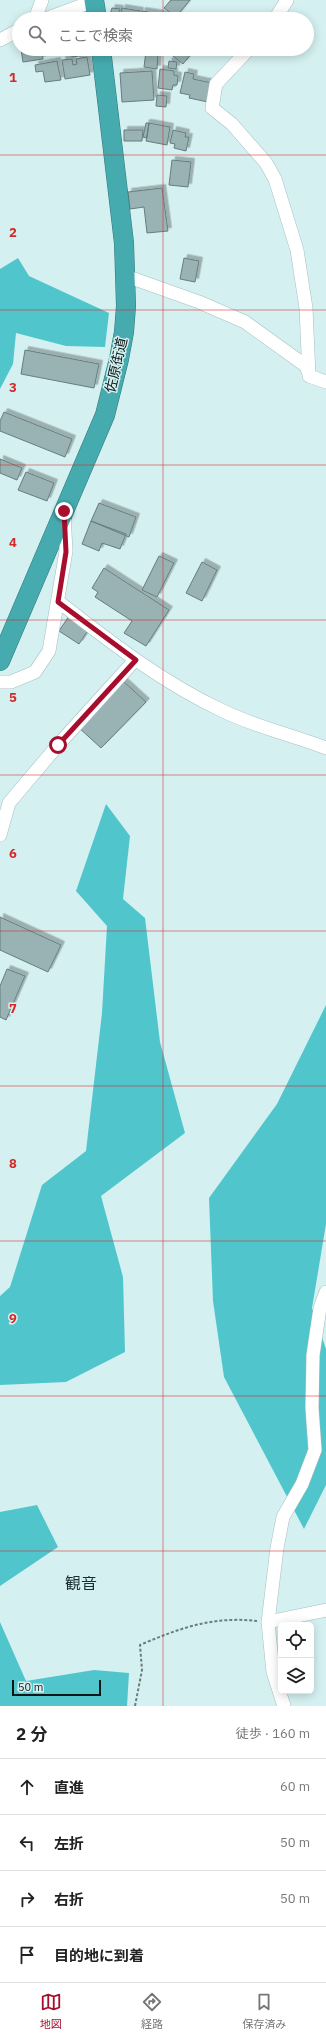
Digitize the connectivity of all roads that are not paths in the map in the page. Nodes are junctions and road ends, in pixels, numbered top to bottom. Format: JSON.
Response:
{"nodes":[{"id":1,"x":42,"y":0,"type":"edge"},
{"id":2,"x":287,"y":0,"type":"edge"},
{"id":3,"x":95,"y":7,"type":"edge"},
{"id":4,"x":38,"y":12,"type":"edge"},
{"id":5,"x":74,"y":12,"type":"edge"},
{"id":6,"x":279,"y":12,"type":"edge"},
{"id":7,"x":12,"y":34,"type":"edge"},
{"id":8,"x":0,"y":40,"type":"edge"},
{"id":9,"x":102,"y":56,"type":"edge"},
{"id":10,"x":242,"y":56,"type":"edge"},
{"id":11,"x":126,"y":276,"type":"junction"},
{"id":12,"x":309,"y":376,"type":"junction"},
{"id":13,"x":326,"y":382,"type":"edge"},
{"id":14,"x":64,"y":511,"type":"junction"},
{"id":15,"x":58,"y":602,"type":"junction"},
{"id":16,"x":136,"y":660,"type":"junction"},
{"id":17,"x":0,"y":661,"type":"edge"},
{"id":18,"x":0,"y":682,"type":"edge"},
{"id":19,"x":326,"y":748,"type":"edge"},
{"id":20,"x":0,"y":835,"type":"edge"},
{"id":21,"x":326,"y":1292,"type":"edge"},
{"id":22,"x":326,"y":1610,"type":"edge"},
{"id":23,"x":268,"y":1622,"type":"junction"},
{"id":24,"x":284,"y":1706,"type":"edge"}],
"edges":[{"from":1,"to":4,"type":"street"},
{"from":2,"to":6,"type":"street"},
{"from":3,"to":5,"type":"street"},
{"from":7,"to":8,"type":"street"},
{"from":9,"to":11,"type":"highway","name":"佐原街道"},
{"from":10,"to":12,"type":"street"},
{"from":11,"to":12,"type":"street"},
{"from":11,"to":14,"type":"highway","name":"佐原街道"},
{"from":12,"to":13,"type":"street"},
{"from":14,"to":15,"type":"street"},
{"from":14,"to":17,"type":"highway","name":"佐原街道"},
{"from":15,"to":16,"type":"street"},
{"from":15,"to":18,"type":"street"},
{"from":16,"to":19,"type":"street"},
{"from":16,"to":20,"type":"street"},
{"from":21,"to":23,"type":"street"},
{"from":22,"to":23,"type":"street"},
{"from":23,"to":24,"type":"street"}]}
